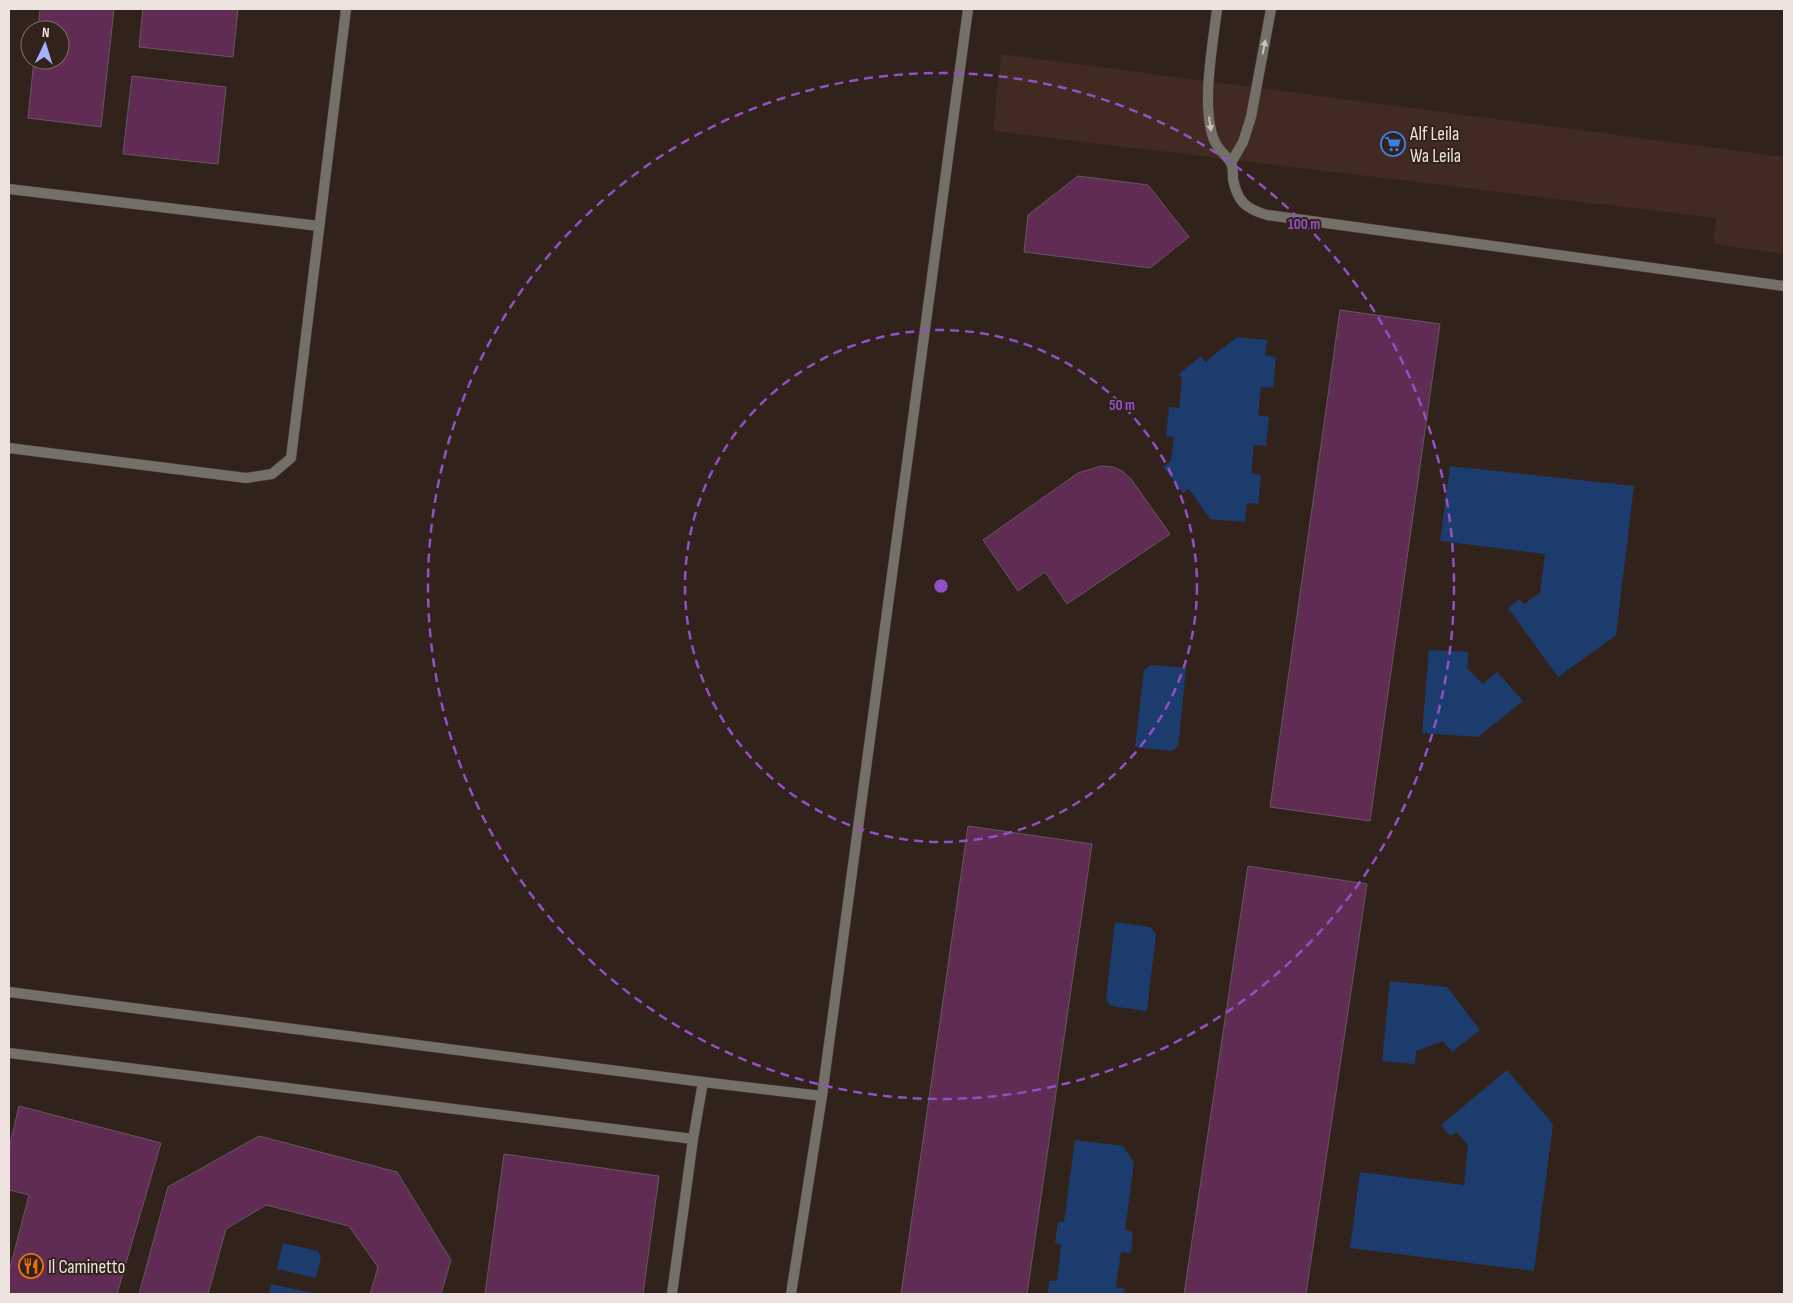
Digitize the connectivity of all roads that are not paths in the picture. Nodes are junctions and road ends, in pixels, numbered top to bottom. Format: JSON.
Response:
{"nodes":[{"id":1,"x":346,"y":9,"type":"edge"},
{"id":2,"x":968,"y":9,"type":"edge"},
{"id":3,"x":1217,"y":9,"type":"edge"},
{"id":4,"x":1271,"y":9,"type":"edge"},
{"id":5,"x":1231,"y":163,"type":"junction"},
{"id":6,"x":9,"y":189,"type":"edge"},
{"id":7,"x":319,"y":226,"type":"junction"},
{"id":8,"x":1784,"y":286,"type":"edge"},
{"id":9,"x":9,"y":448,"type":"edge"},
{"id":10,"x":9,"y":992,"type":"edge"},
{"id":11,"x":9,"y":1053,"type":"edge"},
{"id":12,"x":702,"y":1082,"type":"junction"},
{"id":13,"x":822,"y":1096,"type":"junction"},
{"id":14,"x":693,"y":1140,"type":"junction"},
{"id":15,"x":672,"y":1294,"type":"edge"},
{"id":16,"x":791,"y":1294,"type":"edge"}],
"edges":[{"from":1,"to":7,"type":"street"},
{"from":2,"to":13,"type":"street"},
{"from":3,"to":5,"type":"street","one_way":true},
{"from":5,"to":4,"type":"street","one_way":true},
{"from":5,"to":8,"type":"street"},
{"from":6,"to":7,"type":"street"},
{"from":7,"to":9,"type":"street"},
{"from":10,"to":12,"type":"street"},
{"from":11,"to":14,"type":"street"},
{"from":12,"to":13,"type":"street"},
{"from":12,"to":14,"type":"street"},
{"from":13,"to":16,"type":"street"},
{"from":14,"to":15,"type":"street"}]}
